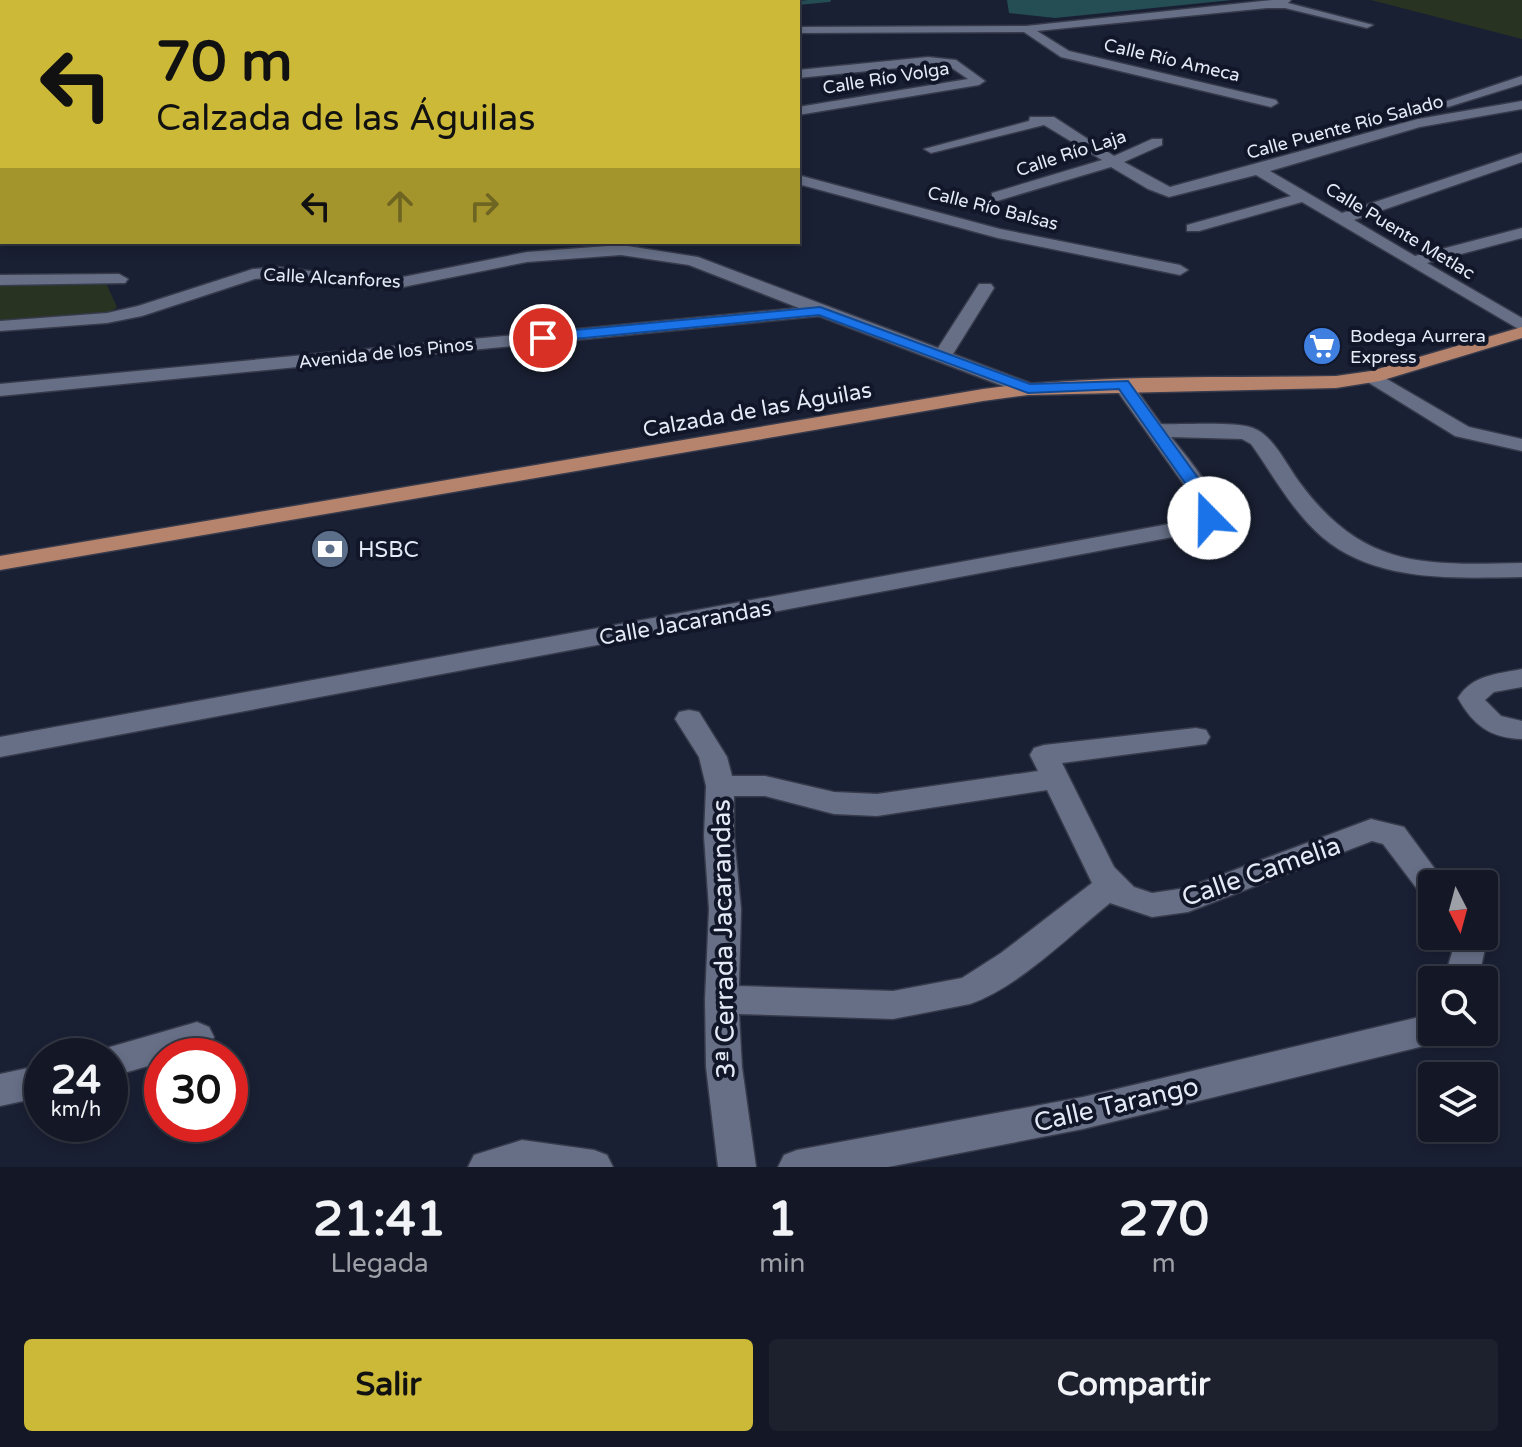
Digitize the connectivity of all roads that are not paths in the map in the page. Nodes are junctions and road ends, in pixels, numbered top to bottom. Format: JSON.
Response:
{"nodes":[{"id":1,"x":1286,"y":0,"type":"edge"},
{"id":2,"x":1261,"y":6,"type":"junction"},
{"id":3,"x":1198,"y":11,"type":"junction"},
{"id":4,"x":1232,"y":22,"type":"dead end"},
{"id":5,"x":1367,"y":25,"type":"dead end"},
{"id":6,"x":893,"y":28,"type":"junction"},
{"id":7,"x":1026,"y":29,"type":"junction"},
{"id":8,"x":800,"y":30,"type":"edge"},
{"id":9,"x":800,"y":73,"type":"edge"},
{"id":10,"x":800,"y":73,"type":"edge"},
{"id":11,"x":1522,"y":80,"type":"edge"},
{"id":12,"x":1271,"y":103,"type":"dead end"},
{"id":13,"x":1522,"y":105,"type":"edge"},
{"id":14,"x":800,"y":111,"type":"edge"},
{"id":15,"x":1418,"y":123,"type":"junction"},
{"id":16,"x":1157,"y":142,"type":"dead end"},
{"id":17,"x":931,"y":149,"type":"dead end"},
{"id":18,"x":1522,"y":157,"type":"edge"},
{"id":19,"x":1112,"y":162,"type":"junction"},
{"id":20,"x":1258,"y":170,"type":"junction"},
{"id":21,"x":800,"y":180,"type":"edge"},
{"id":22,"x":997,"y":196,"type":"dead end"},
{"id":23,"x":1303,"y":197,"type":"junction"},
{"id":24,"x":1341,"y":219,"type":"junction"},
{"id":25,"x":1193,"y":228,"type":"dead end"},
{"id":26,"x":1522,"y":233,"type":"edge"},
{"id":27,"x":1413,"y":261,"type":"junction"},
{"id":28,"x":1180,"y":270,"type":"dead end"},
{"id":29,"x":119,"y":279,"type":"dead end"},
{"id":30,"x":0,"y":280,"type":"edge"},
{"id":31,"x":985,"y":288,"type":"dead end"},
{"id":32,"x":820,"y":311,"type":"junction"},
{"id":33,"x":0,"y":326,"type":"edge"},
{"id":34,"x":1522,"y":329,"type":"edge"},
{"id":35,"x":942,"y":356,"type":"junction"},
{"id":36,"x":1373,"y":377,"type":"junction"},
{"id":37,"x":1123,"y":385,"type":"junction"},
{"id":38,"x":10,"y":389,"type":"edge"},
{"id":39,"x":1028,"y":389,"type":"junction"},
{"id":40,"x":0,"y":409,"type":"edge"},
{"id":41,"x":1157,"y":430,"type":"junction"},
{"id":42,"x":1522,"y":445,"type":"edge"},
{"id":43,"x":0,"y":563,"type":"edge"},
{"id":44,"x":1522,"y":570,"type":"edge"},
{"id":45,"x":1522,"y":678,"type":"edge"},
{"id":46,"x":689,"y":719,"type":"dead end"},
{"id":47,"x":1522,"y":730,"type":"edge"},
{"id":48,"x":1196,"y":737,"type":"dead end"},
{"id":49,"x":0,"y":747,"type":"edge"},
{"id":50,"x":1049,"y":767,"type":"junction"},
{"id":51,"x":720,"y":786,"type":"junction"},
{"id":52,"x":1420,"y":870,"type":"edge"},
{"id":53,"x":1112,"y":884,"type":"junction"},
{"id":54,"x":722,"y":999,"type":"junction"},
{"id":55,"x":1418,"y":1032,"type":"edge"},
{"id":56,"x":197,"y":1037,"type":"dead end"},
{"id":57,"x":128,"y":1057,"type":"edge"},
{"id":58,"x":24,"y":1085,"type":"edge"},
{"id":59,"x":0,"y":1090,"type":"edge"},
{"id":60,"x":487,"y":1167,"type":"edge"},
{"id":61,"x":594,"y":1167,"type":"edge"},
{"id":62,"x":737,"y":1167,"type":"edge"},
{"id":63,"x":797,"y":1167,"type":"edge"}],
"edges":[{"from":1,"to":2,"type":"street"},
{"from":2,"to":3,"type":"street"},
{"from":2,"to":5,"type":"street"},
{"from":3,"to":4,"type":"street"},
{"from":3,"to":7,"type":"street"},
{"from":6,"to":7,"type":"street"},
{"from":6,"to":8,"type":"street"},
{"from":6,"to":9,"type":"street"},
{"from":7,"to":12,"type":"street","name":"Calle Río Ameca"},
{"from":10,"to":14,"type":"street","name":"Calle Río Volga"},
{"from":11,"to":15,"type":"street"},
{"from":13,"to":15,"type":"street","name":"Calle Puente Río Salado"},
{"from":15,"to":20,"type":"street","name":"Calle Puente Río Salado"},
{"from":16,"to":19,"type":"street","name":"Calle Río Laja"},
{"from":17,"to":19,"type":"street"},
{"from":18,"to":24,"type":"street"},
{"from":19,"to":20,"type":"street","name":"Calle Puente Río Salado"},
{"from":19,"to":22,"type":"street","name":"Calle Río Laja"},
{"from":20,"to":23,"type":"street","name":"Calle Puente Metlac"},
{"from":21,"to":28,"type":"street","name":"Calle Río Balsas"},
{"from":23,"to":24,"type":"street","name":"Calle Puente Metlac"},
{"from":23,"to":25,"type":"street"},
{"from":24,"to":27,"type":"street","name":"Calle Puente Metlac"},
{"from":26,"to":27,"type":"street"},
{"from":27,"to":34,"type":"street","name":"Calle Puente Metlac"},
{"from":29,"to":30,"type":"street"},
{"from":31,"to":35,"type":"street"},
{"from":32,"to":33,"type":"street","name":"Calle Alcanfores"},
{"from":32,"to":35,"type":"street","name":"Calle Alcanfores"},
{"from":32,"to":38,"type":"street","name":"Avenida de los Pinos"},
{"from":34,"to":36,"type":"main road","name":"Calzada de las Águilas"},
{"from":35,"to":39,"type":"street","name":"Calle Alcanfores"},
{"from":36,"to":37,"type":"main road","name":"Calzada de las Águilas"},
{"from":36,"to":42,"type":"street"},
{"from":37,"to":39,"type":"main road","name":"Calzada de las Águilas"},
{"from":37,"to":41,"type":"street","name":"Calle Jacarandas"},
{"from":38,"to":40,"type":"street"},
{"from":39,"to":43,"type":"main road","name":"Calzada de las Águilas"},
{"from":41,"to":44,"type":"street"},
{"from":41,"to":49,"type":"street","name":"Calle Jacarandas"},
{"from":45,"to":47,"type":"street"},
{"from":46,"to":51,"type":"street","name":"3ª Cerrada Jacarandas"},
{"from":48,"to":50,"type":"street"},
{"from":50,"to":51,"type":"street"},
{"from":50,"to":53,"type":"street"},
{"from":51,"to":54,"type":"street","name":"3ª Cerrada Jacarandas"},
{"from":52,"to":53,"type":"street","name":"Calle Camelia"},
{"from":53,"to":54,"type":"street"},
{"from":54,"to":62,"type":"street","name":"3ª Cerrada Jacarandas"},
{"from":55,"to":63,"type":"street","name":"Calle Tarango"},
{"from":56,"to":57,"type":"street"},
{"from":58,"to":59,"type":"street"},
{"from":60,"to":61,"type":"street"}]}
